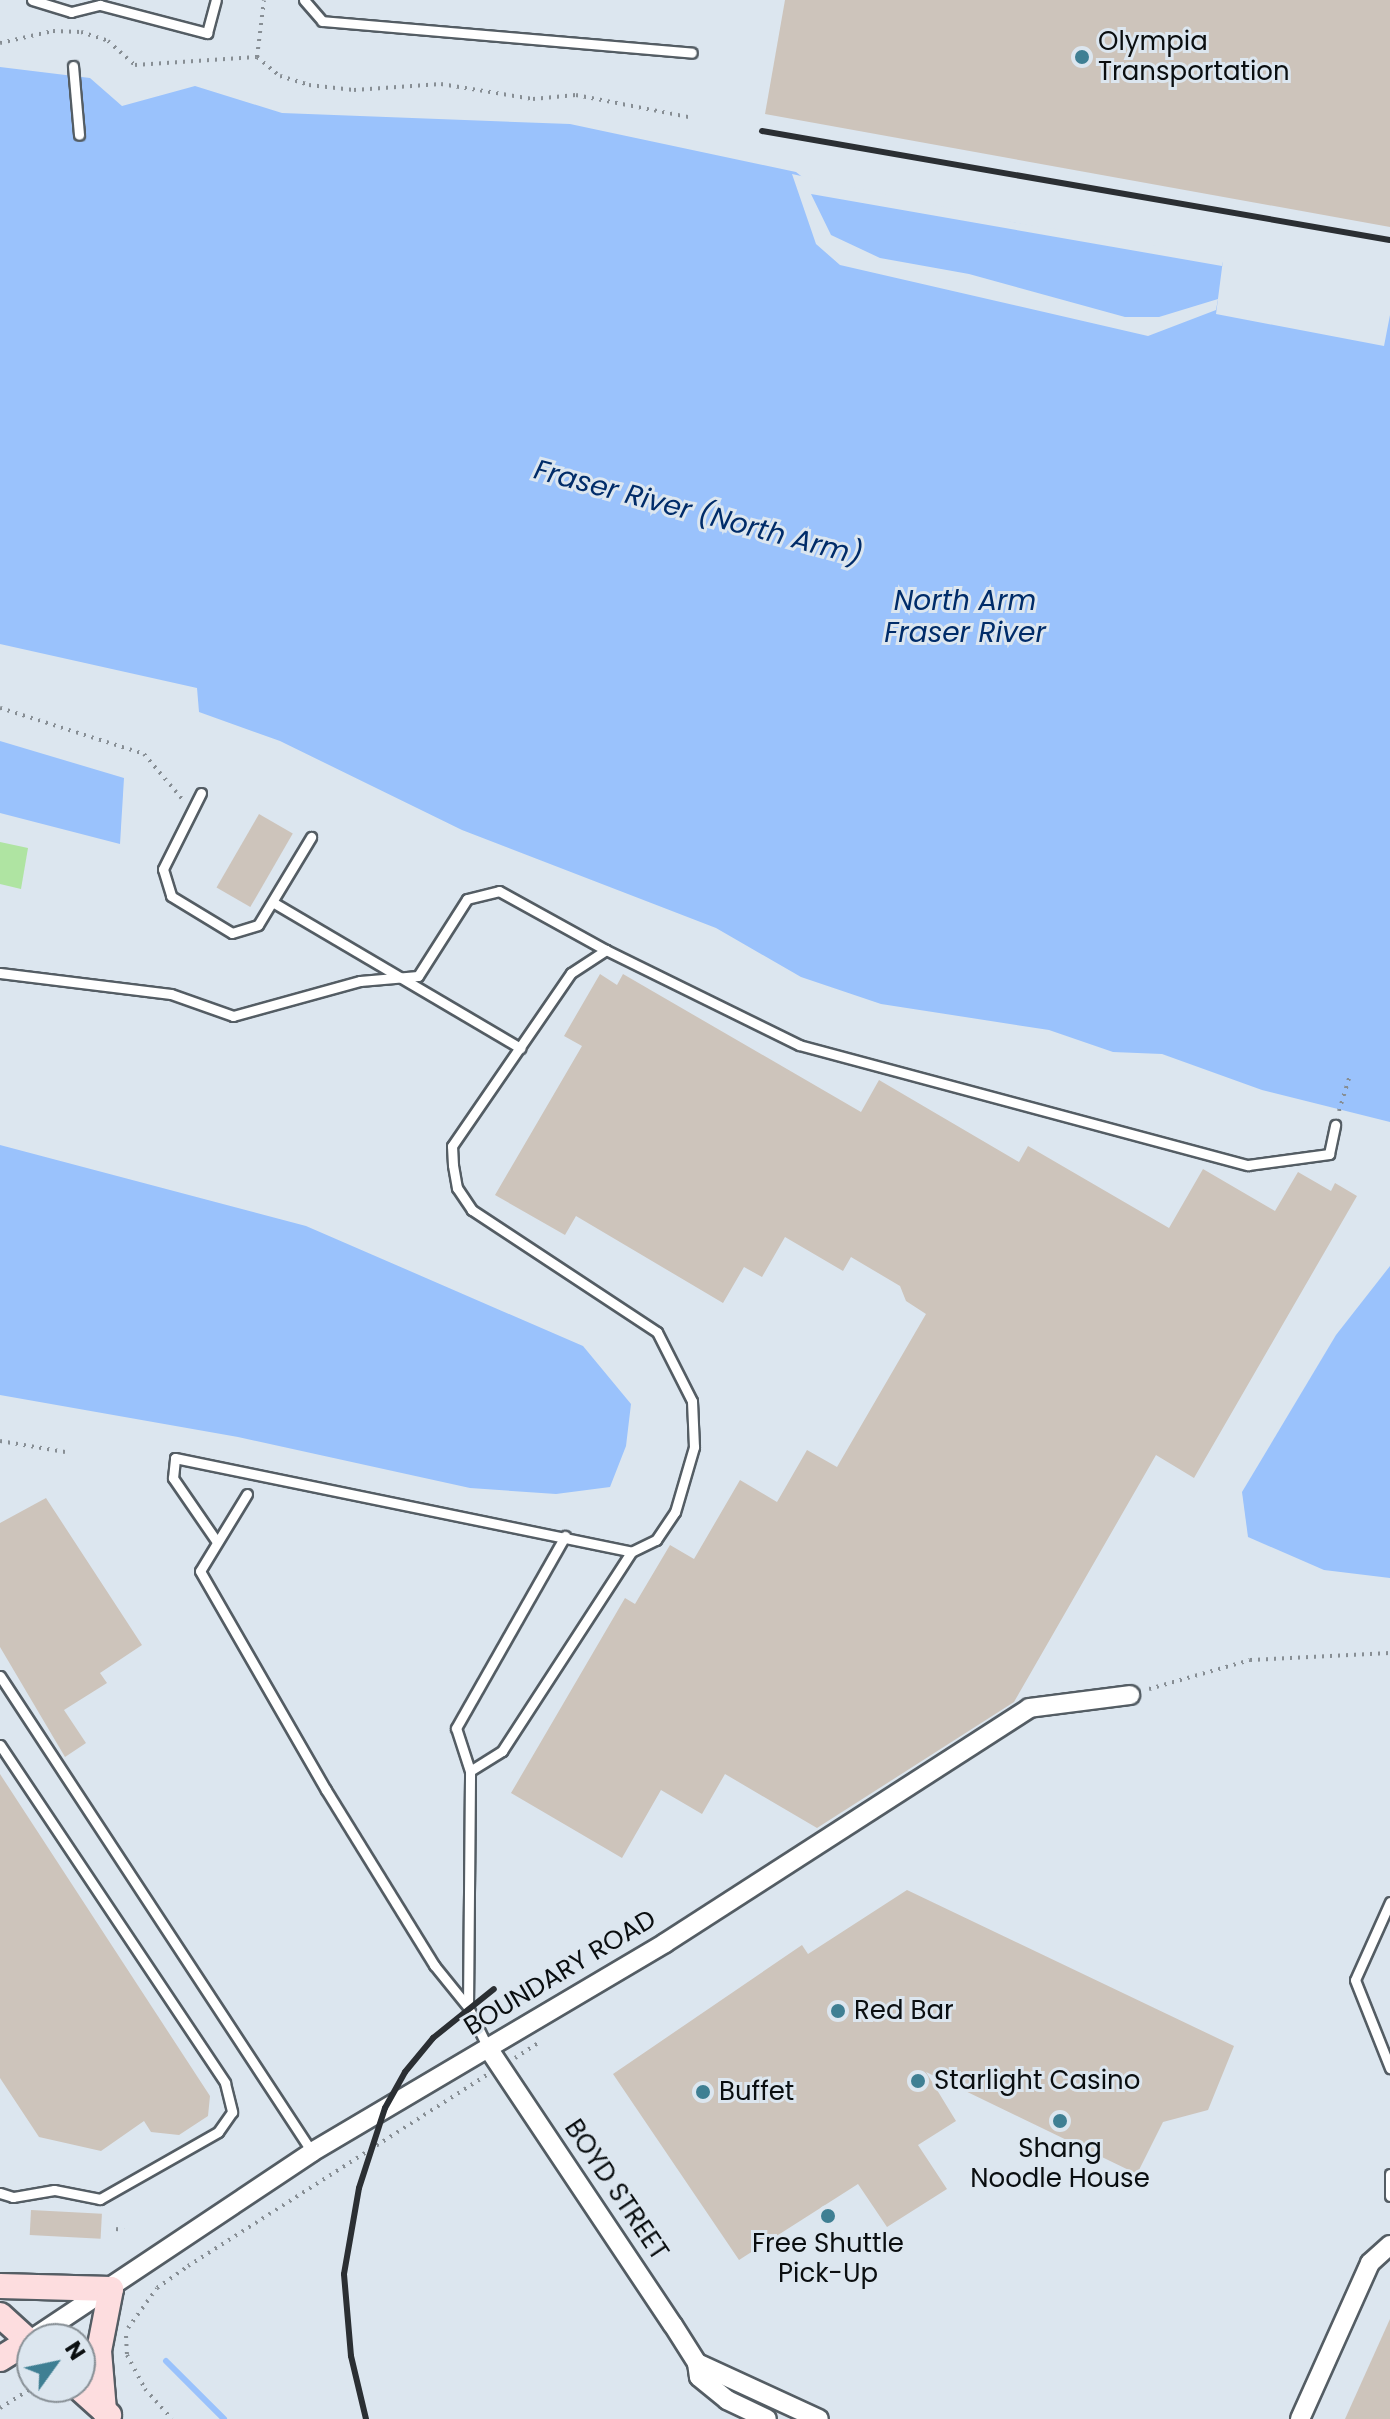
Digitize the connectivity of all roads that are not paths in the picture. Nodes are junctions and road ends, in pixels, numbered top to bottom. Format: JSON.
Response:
{"nodes":[{"id":1,"x":32,"y":0,"type":"edge"},
{"id":2,"x":216,"y":0,"type":"edge"},
{"id":3,"x":304,"y":0,"type":"edge"},
{"id":4,"x":692,"y":53,"type":"dead end"},
{"id":5,"x":73,"y":66,"type":"dead end"},
{"id":6,"x":79,"y":135,"type":"dead end"},
{"id":7,"x":201,"y":793,"type":"dead end"},
{"id":8,"x":311,"y":837,"type":"dead end"},
{"id":9,"x":274,"y":903,"type":"junction"},
{"id":10,"x":606,"y":950,"type":"junction"},
{"id":11,"x":0,"y":973,"type":"edge"},
{"id":12,"x":397,"y":978,"type":"junction"},
{"id":13,"x":520,"y":1048,"type":"junction"},
{"id":14,"x":1335,"y":1125,"type":"road end"},
{"id":15,"x":247,"y":1494,"type":"dead end"},
{"id":16,"x":565,"y":1536,"type":"junction"},
{"id":17,"x":217,"y":1542,"type":"junction"},
{"id":18,"x":631,"y":1552,"type":"junction"},
{"id":19,"x":0,"y":1676,"type":"edge"},
{"id":20,"x":1130,"y":1695,"type":"road end"},
{"id":21,"x":0,"y":1745,"type":"edge"},
{"id":22,"x":470,"y":1771,"type":"junction"},
{"id":23,"x":1390,"y":1902,"type":"edge"},
{"id":24,"x":468,"y":2007,"type":"junction"},
{"id":25,"x":488,"y":2048,"type":"junction"},
{"id":26,"x":1390,"y":2068,"type":"edge"},
{"id":27,"x":312,"y":2152,"type":"junction"},
{"id":28,"x":1390,"y":2174,"type":"edge"},
{"id":29,"x":0,"y":2193,"type":"edge"},
{"id":30,"x":1390,"y":2196,"type":"edge"},
{"id":31,"x":1390,"y":2245,"type":"edge"},
{"id":32,"x":0,"y":2286,"type":"edge"},
{"id":33,"x":111,"y":2289,"type":"junction"},
{"id":34,"x":0,"y":2315,"type":"edge"},
{"id":35,"x":59,"y":2323,"type":"edge"},
{"id":36,"x":16,"y":2328,"type":"edge"},
{"id":37,"x":697,"y":2363,"type":"junction"},
{"id":38,"x":109,"y":2415,"type":"edge"},
{"id":39,"x":767,"y":2419,"type":"edge"},
{"id":40,"x":819,"y":2419,"type":"edge"},
{"id":41,"x":1300,"y":2419,"type":"edge"}],
"edges":[{"from":1,"to":2,"type":"lane"},
{"from":3,"to":4,"type":"lane"},
{"from":5,"to":6,"type":"lane"},
{"from":7,"to":9,"type":"lane"},
{"from":8,"to":9,"type":"lane"},
{"from":9,"to":12,"type":"lane"},
{"from":10,"to":12,"type":"lane"},
{"from":10,"to":13,"type":"lane"},
{"from":10,"to":14,"type":"lane"},
{"from":11,"to":12,"type":"lane"},
{"from":12,"to":13,"type":"lane"},
{"from":13,"to":18,"type":"lane"},
{"from":15,"to":17,"type":"lane"},
{"from":16,"to":17,"type":"lane"},
{"from":16,"to":18,"type":"lane"},
{"from":16,"to":22,"type":"lane"},
{"from":17,"to":24,"type":"lane"},
{"from":18,"to":22,"type":"lane"},
{"from":19,"to":27,"type":"lane"},
{"from":20,"to":25,"type":"street","name":"BOUNDARY ROAD"},
{"from":21,"to":29,"type":"lane"},
{"from":22,"to":24,"type":"lane"},
{"from":23,"to":26,"type":"lane"},
{"from":24,"to":25,"type":"lane"},
{"from":25,"to":27,"type":"street","name":"BOUNDARY ROAD"},
{"from":25,"to":37,"type":"street","name":"BOYD STREET"},
{"from":27,"to":33,"type":"street","name":"BOUNDARY ROAD"},
{"from":28,"to":30,"type":"lane"},
{"from":31,"to":41,"type":"street"},
{"from":32,"to":33,"type":"main road"},
{"from":33,"to":35,"type":"street","name":"BOUNDARY ROAD"},
{"from":33,"to":38,"type":"main road"},
{"from":34,"to":36,"type":"main road"},
{"from":37,"to":39,"type":"street","name":"BOYD STREET"},
{"from":37,"to":40,"type":"street"}]}
